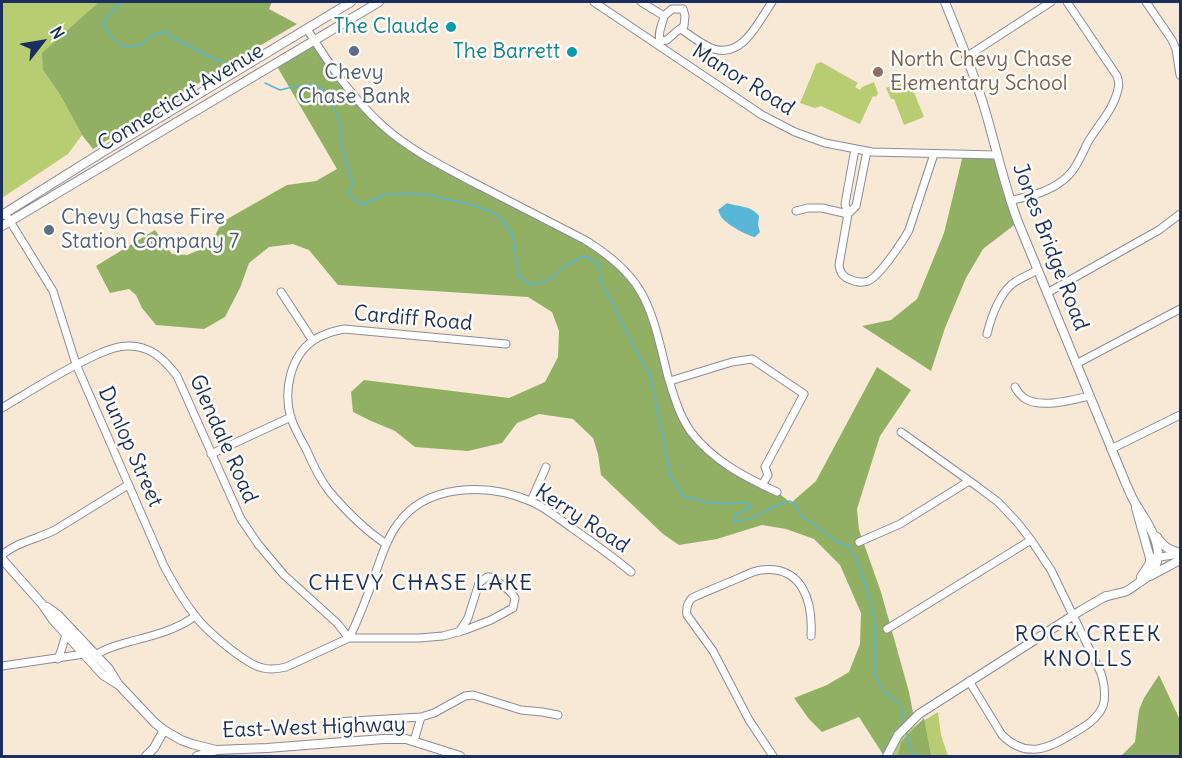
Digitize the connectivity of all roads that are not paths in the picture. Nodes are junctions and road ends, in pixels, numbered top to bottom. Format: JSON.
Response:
{"nodes":[{"id":1,"x":351,"y":2,"type":"edge"},
{"id":2,"x":379,"y":2,"type":"edge"},
{"id":3,"x":594,"y":2,"type":"edge"},
{"id":4,"x":641,"y":2,"type":"edge"},
{"id":5,"x":687,"y":2,"type":"edge"},
{"id":6,"x":772,"y":2,"type":"edge"},
{"id":7,"x":945,"y":2,"type":"edge"},
{"id":8,"x":1051,"y":2,"type":"edge"},
{"id":9,"x":1066,"y":2,"type":"edge"},
{"id":10,"x":1146,"y":2,"type":"edge"},
{"id":11,"x":682,"y":9,"type":"junction"},
{"id":12,"x":664,"y":16,"type":"junction"},
{"id":13,"x":307,"y":29,"type":"junction"},
{"id":14,"x":681,"y":29,"type":"junction"},
{"id":15,"x":315,"y":40,"type":"junction"},
{"id":16,"x":659,"y":43,"type":"junction"},
{"id":17,"x":966,"y":57,"type":"junction"},
{"id":18,"x":1179,"y":61,"type":"edge"},
{"id":19,"x":1180,"y":75,"type":"edge"},
{"id":20,"x":855,"y":149,"type":"junction"},
{"id":21,"x":867,"y":151,"type":"junction"},
{"id":22,"x":934,"y":154,"type":"junction"},
{"id":23,"x":996,"y":155,"type":"junction"},
{"id":24,"x":1010,"y":201,"type":"junction"},
{"id":25,"x":796,"y":211,"type":"dead end"},
{"id":26,"x":848,"y":214,"type":"junction"},
{"id":27,"x":1180,"y":214,"type":"edge"},
{"id":28,"x":6,"y":216,"type":"edge"},
{"id":29,"x":2,"y":226,"type":"edge"},
{"id":30,"x":1037,"y":270,"type":"junction"},
{"id":31,"x":281,"y":292,"type":"dead end"},
{"id":32,"x":1047,"y":293,"type":"junction"},
{"id":33,"x":1180,"y":309,"type":"edge"},
{"id":34,"x":987,"y":334,"type":"dead end"},
{"id":35,"x":313,"y":340,"type":"junction"},
{"id":36,"x":506,"y":344,"type":"dead end"},
{"id":37,"x":76,"y":364,"type":"junction"},
{"id":38,"x":1076,"y":364,"type":"junction"},
{"id":39,"x":669,"y":381,"type":"junction"},
{"id":40,"x":1014,"y":387,"type":"dead end"},
{"id":41,"x":1089,"y":396,"type":"junction"},
{"id":42,"x":2,"y":408,"type":"edge"},
{"id":43,"x":1180,"y":415,"type":"edge"},
{"id":44,"x":291,"y":417,"type":"junction"},
{"id":45,"x":901,"y":432,"type":"dead end"},
{"id":46,"x":1111,"y":449,"type":"junction"},
{"id":47,"x":211,"y":454,"type":"junction"},
{"id":48,"x":546,"y":466,"type":"dead end"},
{"id":49,"x":969,"y":481,"type":"junction"},
{"id":50,"x":128,"y":485,"type":"junction"},
{"id":51,"x":762,"y":485,"type":"junction"},
{"id":52,"x":777,"y":492,"type":"dead end"},
{"id":53,"x":1134,"y":500,"type":"junction"},
{"id":54,"x":531,"y":501,"type":"junction"},
{"id":55,"x":1151,"y":527,"type":"junction"},
{"id":56,"x":1031,"y":540,"type":"junction"},
{"id":57,"x":859,"y":542,"type":"dead end"},
{"id":58,"x":386,"y":544,"type":"junction"},
{"id":59,"x":1180,"y":553,"type":"edge"},
{"id":60,"x":2,"y":557,"type":"edge"},
{"id":61,"x":1156,"y":559,"type":"junction"},
{"id":62,"x":1180,"y":559,"type":"edge"},
{"id":63,"x":631,"y":572,"type":"dead end"},
{"id":64,"x":1145,"y":579,"type":"junction"},
{"id":65,"x":1102,"y":598,"type":"junction"},
{"id":66,"x":42,"y":603,"type":"junction"},
{"id":67,"x":1073,"y":615,"type":"junction"},
{"id":68,"x":195,"y":616,"type":"junction"},
{"id":69,"x":887,"y":629,"type":"dead end"},
{"id":70,"x":459,"y":632,"type":"junction"},
{"id":71,"x":66,"y":634,"type":"junction"},
{"id":72,"x":811,"y":636,"type":"dead end"},
{"id":73,"x":349,"y":638,"type":"junction"},
{"id":74,"x":84,"y":654,"type":"junction"},
{"id":75,"x":96,"y":656,"type":"junction"},
{"id":76,"x":58,"y":659,"type":"junction"},
{"id":77,"x":2,"y":666,"type":"edge"},
{"id":78,"x":969,"y":681,"type":"junction"},
{"id":79,"x":118,"y":685,"type":"junction"},
{"id":80,"x":558,"y":715,"type":"dead end"},
{"id":81,"x":421,"y":717,"type":"junction"},
{"id":82,"x":336,"y":722,"type":"dead end"},
{"id":83,"x":164,"y":730,"type":"junction"},
{"id":84,"x":414,"y":741,"type":"junction"},
{"id":85,"x":216,"y":750,"type":"junction"},
{"id":86,"x":268,"y":752,"type":"edge"},
{"id":87,"x":146,"y":756,"type":"edge"},
{"id":88,"x":197,"y":756,"type":"edge"},
{"id":89,"x":460,"y":756,"type":"edge"},
{"id":90,"x":773,"y":756,"type":"edge"},
{"id":91,"x":887,"y":756,"type":"edge"}],
"edges":[{"from":1,"to":13,"type":"main road","name":"Connecticut Avenue"},
{"from":2,"to":15,"type":"main road","name":"Connecticut Avenue"},
{"from":3,"to":16,"type":"street","name":"Manor Road"},
{"from":4,"to":12,"type":"street"},
{"from":5,"to":11,"type":"street"},
{"from":6,"to":14,"type":"street"},
{"from":7,"to":17,"type":"main road","name":"Jones Bridge Road"},
{"from":8,"to":17,"type":"street"},
{"from":9,"to":24,"type":"street"},
{"from":10,"to":18,"type":"street"},
{"from":11,"to":12,"type":"street"},
{"from":11,"to":14,"type":"street"},
{"from":12,"to":16,"type":"street"},
{"from":13,"to":15,"type":"street"},
{"from":13,"to":28,"type":"main road","name":"Connecticut Avenue"},
{"from":14,"to":16,"type":"street"},
{"from":15,"to":28,"type":"main road","name":"Connecticut Avenue"},
{"from":15,"to":39,"type":"street"},
{"from":16,"to":20,"type":"street","name":"Manor Road"},
{"from":17,"to":23,"type":"main road","name":"Jones Bridge Road"},
{"from":18,"to":19,"type":"street"},
{"from":20,"to":21,"type":"street","name":"Manor Road"},
{"from":20,"to":26,"type":"street"},
{"from":21,"to":22,"type":"street","name":"Manor Road"},
{"from":21,"to":26,"type":"street"},
{"from":22,"to":23,"type":"street","name":"Manor Road"},
{"from":22,"to":26,"type":"street"},
{"from":23,"to":24,"type":"main road","name":"Jones Bridge Road"},
{"from":24,"to":30,"type":"main road","name":"Jones Bridge Road"},
{"from":25,"to":26,"type":"street"},
{"from":27,"to":32,"type":"street"},
{"from":28,"to":29,"type":"main road","name":"Connecticut Avenue"},
{"from":28,"to":37,"type":"street","name":"Dunlop Street"},
{"from":30,"to":32,"type":"main road","name":"Jones Bridge Road"},
{"from":30,"to":34,"type":"street"},
{"from":31,"to":35,"type":"street"},
{"from":32,"to":38,"type":"main road","name":"Jones Bridge Road"},
{"from":33,"to":38,"type":"street"},
{"from":35,"to":36,"type":"street","name":"Cardiff Road"},
{"from":35,"to":44,"type":"street"},
{"from":37,"to":42,"type":"street","name":"Glendale Road"},
{"from":37,"to":47,"type":"street","name":"Glendale Road"},
{"from":37,"to":50,"type":"street","name":"Dunlop Street"},
{"from":38,"to":41,"type":"main road","name":"Jones Bridge Road"},
{"from":39,"to":51,"type":"street"},
{"from":39,"to":51,"type":"street"},
{"from":40,"to":41,"type":"street"},
{"from":41,"to":46,"type":"main road","name":"Jones Bridge Road"},
{"from":43,"to":46,"type":"street"},
{"from":44,"to":47,"type":"street"},
{"from":44,"to":58,"type":"street"},
{"from":45,"to":49,"type":"street"},
{"from":46,"to":53,"type":"main road","name":"Jones Bridge Road"},
{"from":47,"to":73,"type":"street","name":"Glendale Road"},
{"from":48,"to":54,"type":"street"},
{"from":49,"to":56,"type":"street"},
{"from":49,"to":57,"type":"street"},
{"from":50,"to":60,"type":"street"},
{"from":50,"to":68,"type":"street","name":"Dunlop Street"},
{"from":51,"to":52,"type":"street"},
{"from":53,"to":55,"type":"main road","name":"Jones Bridge Road"},
{"from":53,"to":61,"type":"main road","name":"Jones Bridge Road"},
{"from":54,"to":58,"type":"street","name":"Kerry Road"},
{"from":54,"to":63,"type":"street","name":"Kerry Road"},
{"from":55,"to":59,"type":"main road"},
{"from":55,"to":61,"type":"main road","name":"Jones Bridge Road"},
{"from":56,"to":67,"type":"street"},
{"from":56,"to":69,"type":"street"},
{"from":58,"to":73,"type":"street","name":"Kerry Road"},
{"from":59,"to":61,"type":"street"},
{"from":60,"to":66,"type":"main road","name":"East-West Highway"},
{"from":61,"to":62,"type":"street"},
{"from":61,"to":64,"type":"main road"},
{"from":61,"to":65,"type":"main road"},
{"from":62,"to":64,"type":"main road"},
{"from":64,"to":65,"type":"main road"},
{"from":65,"to":67,"type":"main road"},
{"from":66,"to":71,"type":"main road","name":"East-West Highway"},
{"from":66,"to":75,"type":"main road","name":"East-West Highway"},
{"from":67,"to":78,"type":"main road"},
{"from":67,"to":78,"type":"street"},
{"from":68,"to":73,"type":"street","name":"Dunlop Street"},
{"from":68,"to":75,"type":"street"},
{"from":70,"to":70,"type":"street"},
{"from":70,"to":73,"type":"street"},
{"from":71,"to":74,"type":"main road","name":"East-West Highway"},
{"from":71,"to":76,"type":"street"},
{"from":72,"to":90,"type":"street"},
{"from":74,"to":76,"type":"street"},
{"from":74,"to":79,"type":"main road","name":"East-West Highway"},
{"from":75,"to":79,"type":"main road","name":"East-West Highway"},
{"from":76,"to":77,"type":"street"},
{"from":78,"to":91,"type":"main road"},
{"from":79,"to":83,"type":"main road","name":"East-West Highway"},
{"from":80,"to":81,"type":"street"},
{"from":81,"to":82,"type":"street","name":"East-West Highway"},
{"from":81,"to":84,"type":"street"},
{"from":83,"to":85,"type":"main road","name":"East-West Highway"},
{"from":83,"to":87,"type":"main road"},
{"from":84,"to":86,"type":"main road","name":"East-West Highway"},
{"from":84,"to":89,"type":"main road","name":"East-West Highway"},
{"from":85,"to":86,"type":"main road","name":"East-West Highway"},
{"from":85,"to":88,"type":"main road"}]}
